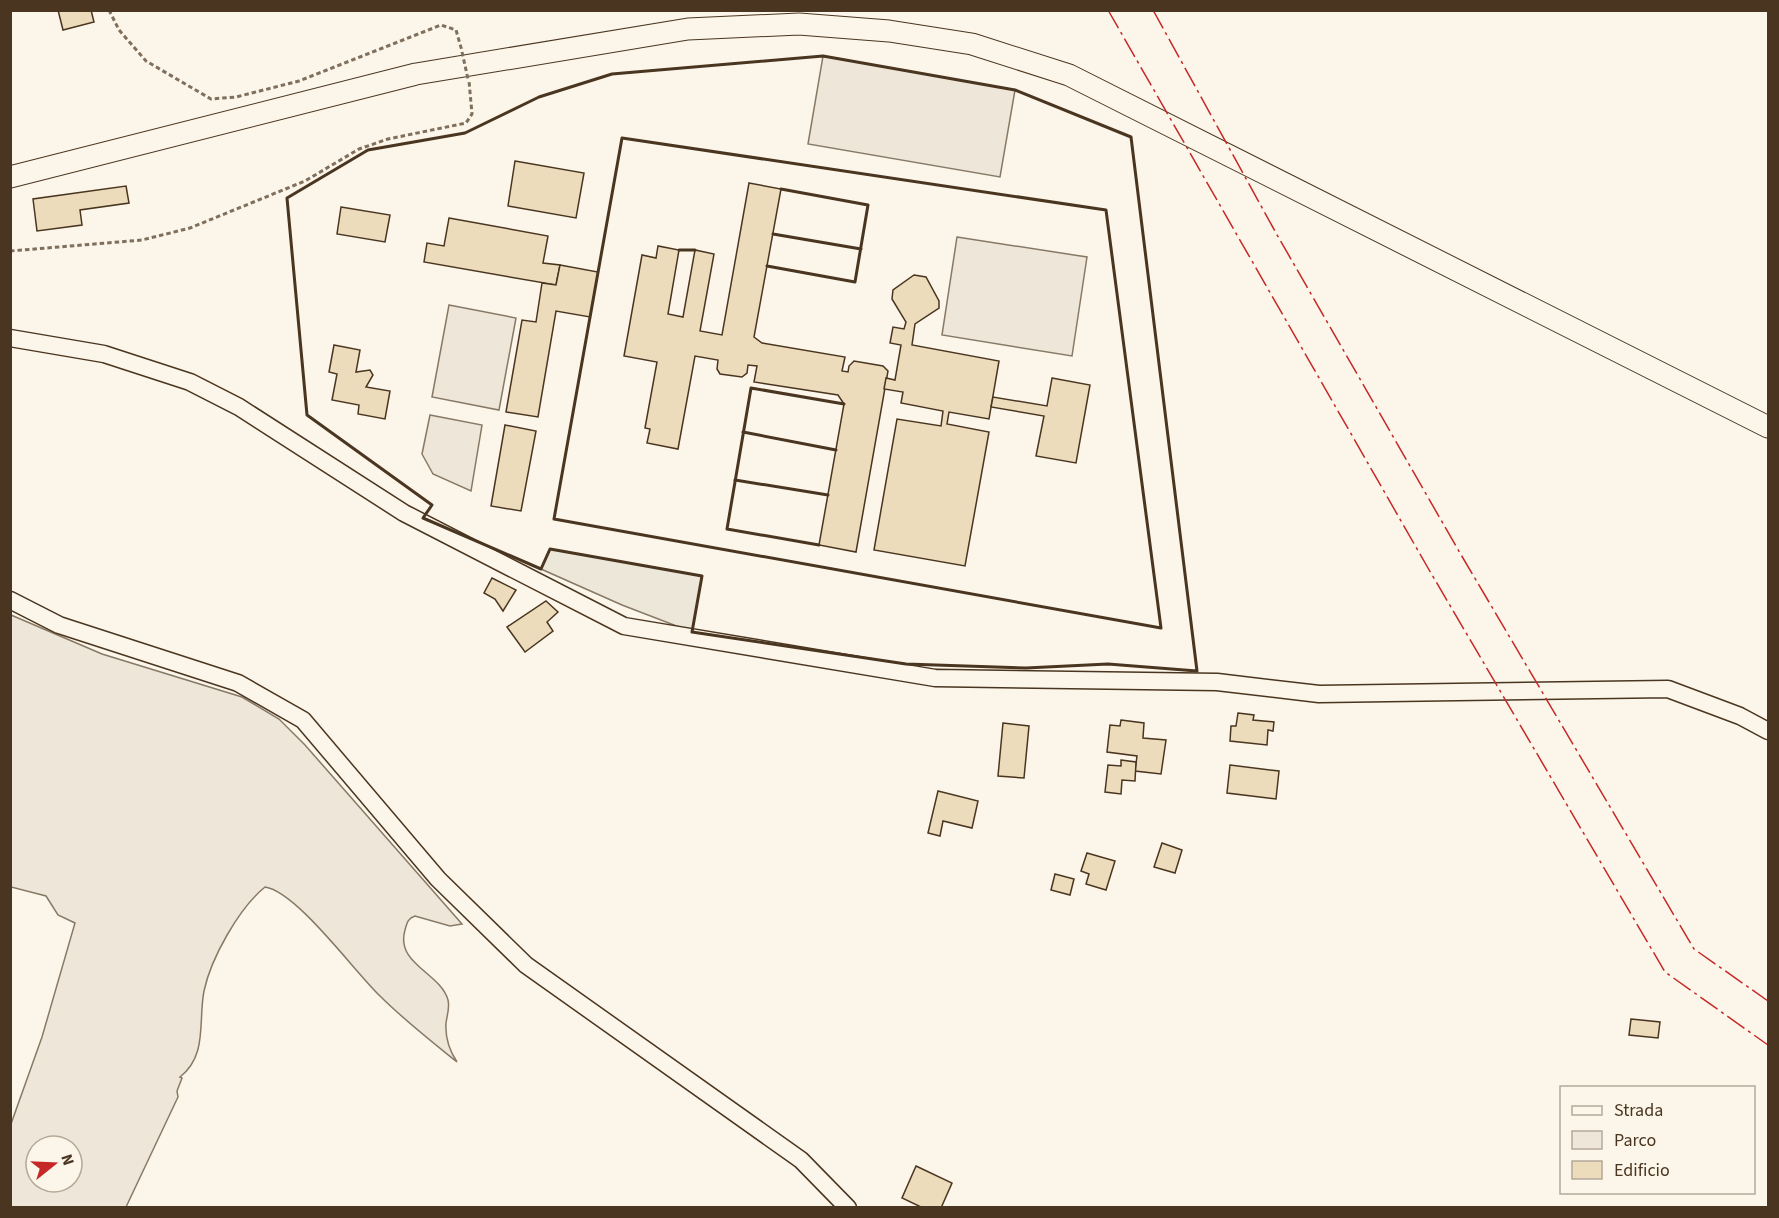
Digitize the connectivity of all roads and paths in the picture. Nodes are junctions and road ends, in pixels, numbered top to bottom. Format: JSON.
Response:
{"nodes":[{"id":1,"x":109,"y":10,"type":"edge"},
{"id":2,"x":10,"y":177,"type":"edge"},
{"id":3,"x":10,"y":250,"type":"edge"},
{"id":4,"x":10,"y":338,"type":"edge"},
{"id":5,"x":1768,"y":427,"type":"edge"},
{"id":6,"x":10,"y":600,"type":"edge"},
{"id":7,"x":1768,"y":731,"type":"edge"},
{"id":8,"x":849,"y":1208,"type":"edge"}],
"edges":[{"from":1,"to":3,"type":"path","bridge":true},
{"from":2,"to":5,"type":"main road"},
{"from":4,"to":7,"type":"street"},
{"from":6,"to":8,"type":"street"}]}
